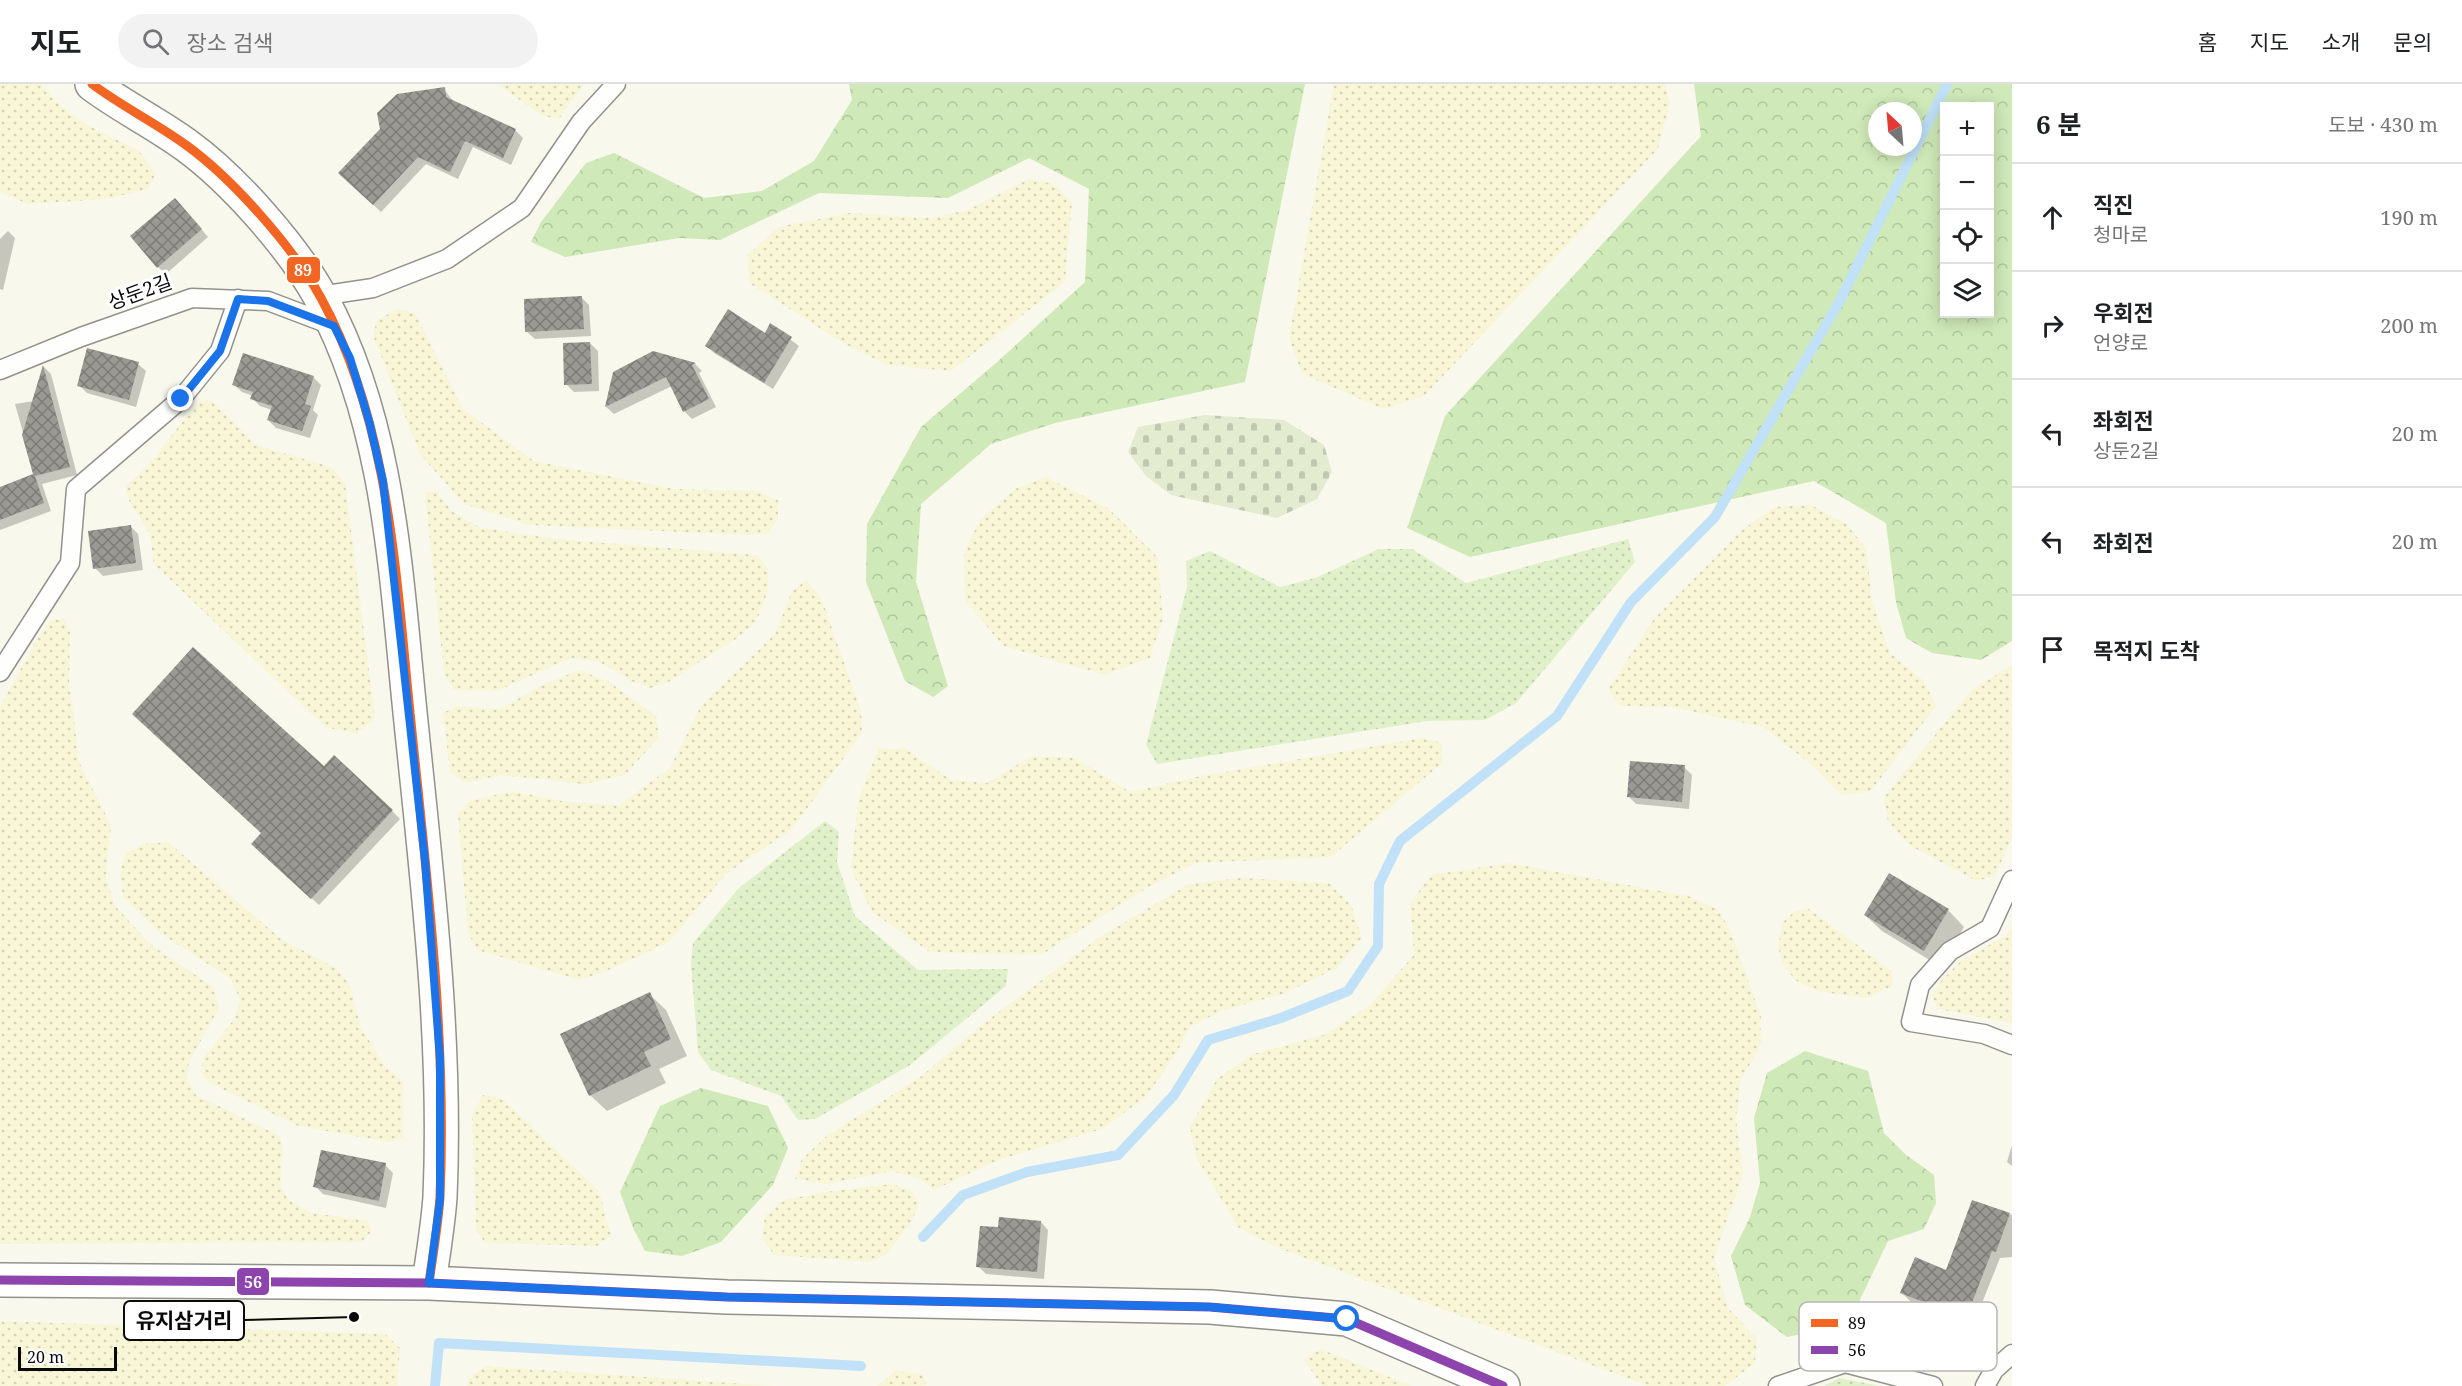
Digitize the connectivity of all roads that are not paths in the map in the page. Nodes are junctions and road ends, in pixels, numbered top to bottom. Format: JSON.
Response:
{"nodes":[{"id":1,"x":92,"y":84,"type":"edge"},
{"id":2,"x":616,"y":84,"type":"edge"},
{"id":3,"x":320,"y":296,"type":"junction"},
{"id":4,"x":238,"y":299,"type":"junction"},
{"id":5,"x":334,"y":326,"type":"junction"},
{"id":6,"x":0,"y":370,"type":"edge"},
{"id":7,"x":0,"y":672,"type":"edge"},
{"id":8,"x":2012,"y":880,"type":"edge"},
{"id":9,"x":2012,"y":1045,"type":"edge"},
{"id":10,"x":0,"y":1280,"type":"edge"},
{"id":11,"x":429,"y":1283,"type":"junction"},
{"id":12,"x":2012,"y":1354,"type":"edge"},
{"id":13,"x":1997,"y":1367,"type":"edge"},
{"id":14,"x":1822,"y":1371,"type":"edge"},
{"id":15,"x":1876,"y":1371,"type":"edge"},
{"id":16,"x":1993,"y":1371,"type":"edge"},
{"id":17,"x":1503,"y":1386,"type":"edge"},
{"id":18,"x":1778,"y":1386,"type":"edge"},
{"id":19,"x":1933,"y":1386,"type":"edge"},
{"id":20,"x":1985,"y":1386,"type":"edge"}],
"edges":[{"from":1,"to":3,"type":"street"},
{"from":2,"to":3,"type":"lane"},
{"from":3,"to":5,"type":"street"},
{"from":4,"to":5,"type":"lane","name":"상둔2길"},
{"from":4,"to":6,"type":"lane","name":"상둔2길"},
{"from":4,"to":7,"type":"lane"},
{"from":5,"to":11,"type":"street"},
{"from":8,"to":9,"type":"lane"},
{"from":10,"to":11,"type":"street"},
{"from":11,"to":17,"type":"street"},
{"from":12,"to":13,"type":"lane"},
{"from":14,"to":18,"type":"lane"},
{"from":15,"to":19,"type":"lane"},
{"from":16,"to":20,"type":"lane"}]}
